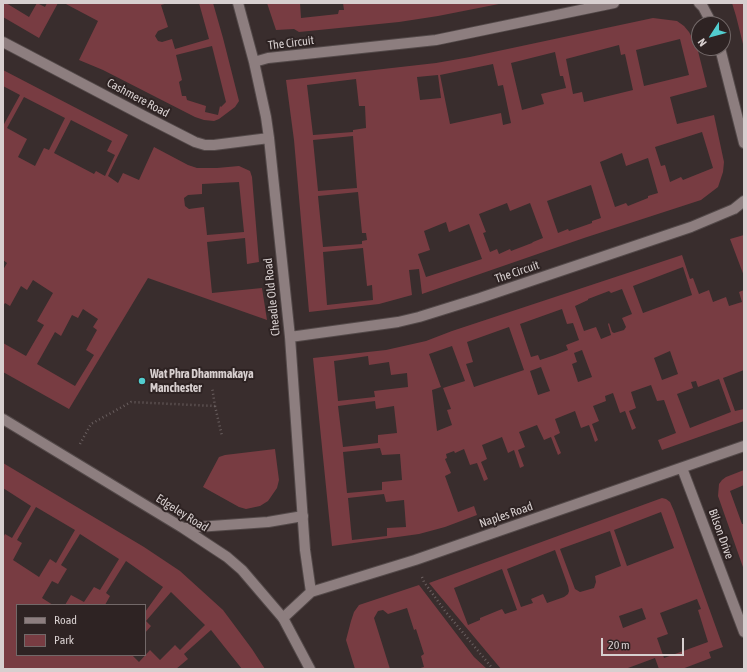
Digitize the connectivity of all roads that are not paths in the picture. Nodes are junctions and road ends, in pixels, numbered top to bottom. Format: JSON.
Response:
{"nodes":[{"id":1,"x":238,"y":3,"type":"edge"},
{"id":2,"x":614,"y":3,"type":"edge"},
{"id":3,"x":699,"y":3,"type":"edge"},
{"id":4,"x":708,"y":16,"type":"edge"},
{"id":5,"x":3,"y":42,"type":"edge"},
{"id":6,"x":722,"y":56,"type":"edge"},
{"id":7,"x":254,"y":62,"type":"junction"},
{"id":8,"x":269,"y":138,"type":"junction"},
{"id":9,"x":744,"y":143,"type":"edge"},
{"id":10,"x":744,"y":201,"type":"edge"},
{"id":11,"x":290,"y":337,"type":"junction"},
{"id":12,"x":3,"y":419,"type":"edge"},
{"id":13,"x":744,"y":446,"type":"edge"},
{"id":14,"x":682,"y":468,"type":"junction"},
{"id":15,"x":303,"y":516,"type":"junction"},
{"id":16,"x":182,"y":528,"type":"junction"},
{"id":17,"x":311,"y":592,"type":"junction"},
{"id":18,"x":283,"y":618,"type":"junction"},
{"id":19,"x":744,"y":632,"type":"edge"},
{"id":20,"x":310,"y":669,"type":"edge"}],
"edges":[{"from":1,"to":7,"type":"street","name":"Cheadle Old Road"},
{"from":2,"to":7,"type":"street","name":"The Circuit"},
{"from":3,"to":4,"type":"street"},
{"from":5,"to":8,"type":"street","name":"Cashmere Road"},
{"from":6,"to":9,"type":"street"},
{"from":7,"to":8,"type":"street","name":"Cheadle Old Road"},
{"from":8,"to":11,"type":"street","name":"Cheadle Old Road"},
{"from":10,"to":11,"type":"street","name":"The Circuit"},
{"from":11,"to":15,"type":"street","name":"Cheadle Old Road"},
{"from":12,"to":16,"type":"street","name":"Edgeley Road"},
{"from":13,"to":14,"type":"street","name":"Naples Road"},
{"from":14,"to":17,"type":"street","name":"Naples Road"},
{"from":14,"to":19,"type":"street","name":"Bilson Drive"},
{"from":15,"to":16,"type":"street"},
{"from":15,"to":17,"type":"street","name":"Cheadle Old Road"},
{"from":16,"to":18,"type":"street","name":"Edgeley Road"},
{"from":17,"to":18,"type":"street","name":"Naples Road"},
{"from":18,"to":20,"type":"street","name":"Edgeley Road"}]}
